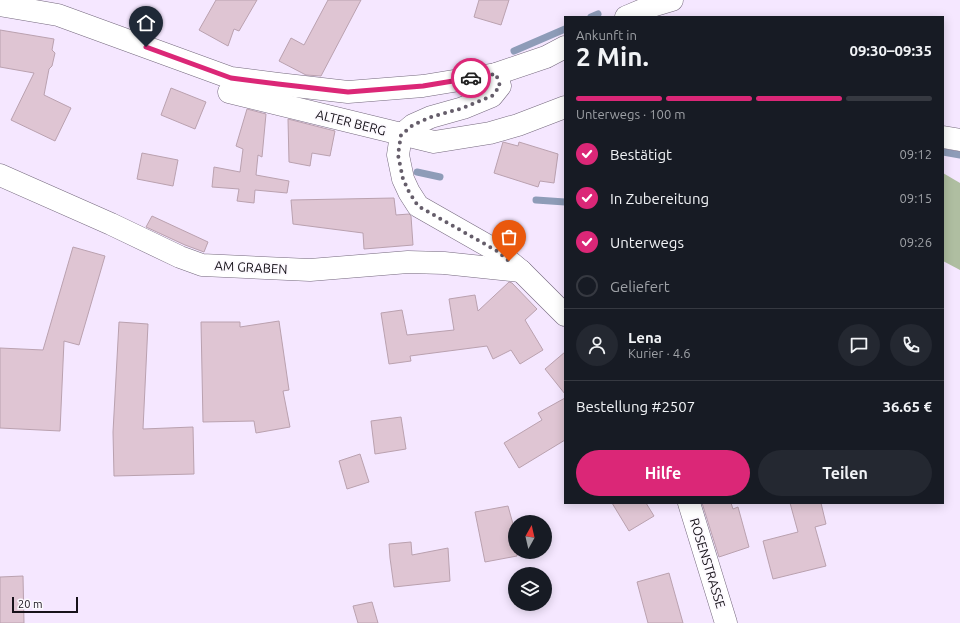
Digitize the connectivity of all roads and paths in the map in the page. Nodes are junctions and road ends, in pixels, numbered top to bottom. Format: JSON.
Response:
{"nodes":[{"id":1,"x":672,"y":0,"type":"edge"},
{"id":2,"x":0,"y":5,"type":"edge"},
{"id":3,"x":60,"y":7,"type":"edge"},
{"id":4,"x":628,"y":16,"type":"edge"},
{"id":5,"x":564,"y":48,"type":"edge"},
{"id":6,"x":496,"y":74,"type":"junction"},
{"id":7,"x":229,"y":92,"type":"dead end"},
{"id":8,"x":564,"y":108,"type":"edge"},
{"id":9,"x":401,"y":135,"type":"junction"},
{"id":10,"x":944,"y":137,"type":"edge"},
{"id":11,"x":960,"y":140,"type":"edge"},
{"id":12,"x":0,"y":175,"type":"edge"},
{"id":13,"x":521,"y":271,"type":"junction"},
{"id":14,"x":564,"y":314,"type":"edge"},
{"id":15,"x":689,"y":504,"type":"edge"},
{"id":16,"x":726,"y":623,"type":"edge"}],
"edges":[{"from":1,"to":4,"type":"street"},
{"from":2,"to":3,"type":"street"},
{"from":3,"to":6,"type":"street"},
{"from":5,"to":6,"type":"street"},
{"from":6,"to":9,"type":"street"},
{"from":7,"to":9,"type":"street","name":"ALTER BERG"},
{"from":8,"to":9,"type":"street","name":"ALTER BERG"},
{"from":9,"to":13,"type":"street"},
{"from":10,"to":11,"type":"street"},
{"from":12,"to":13,"type":"street","name":"AM GRABEN"},
{"from":13,"to":14,"type":"street"},
{"from":15,"to":16,"type":"street","name":"ROSENSTRASSE"}]}
